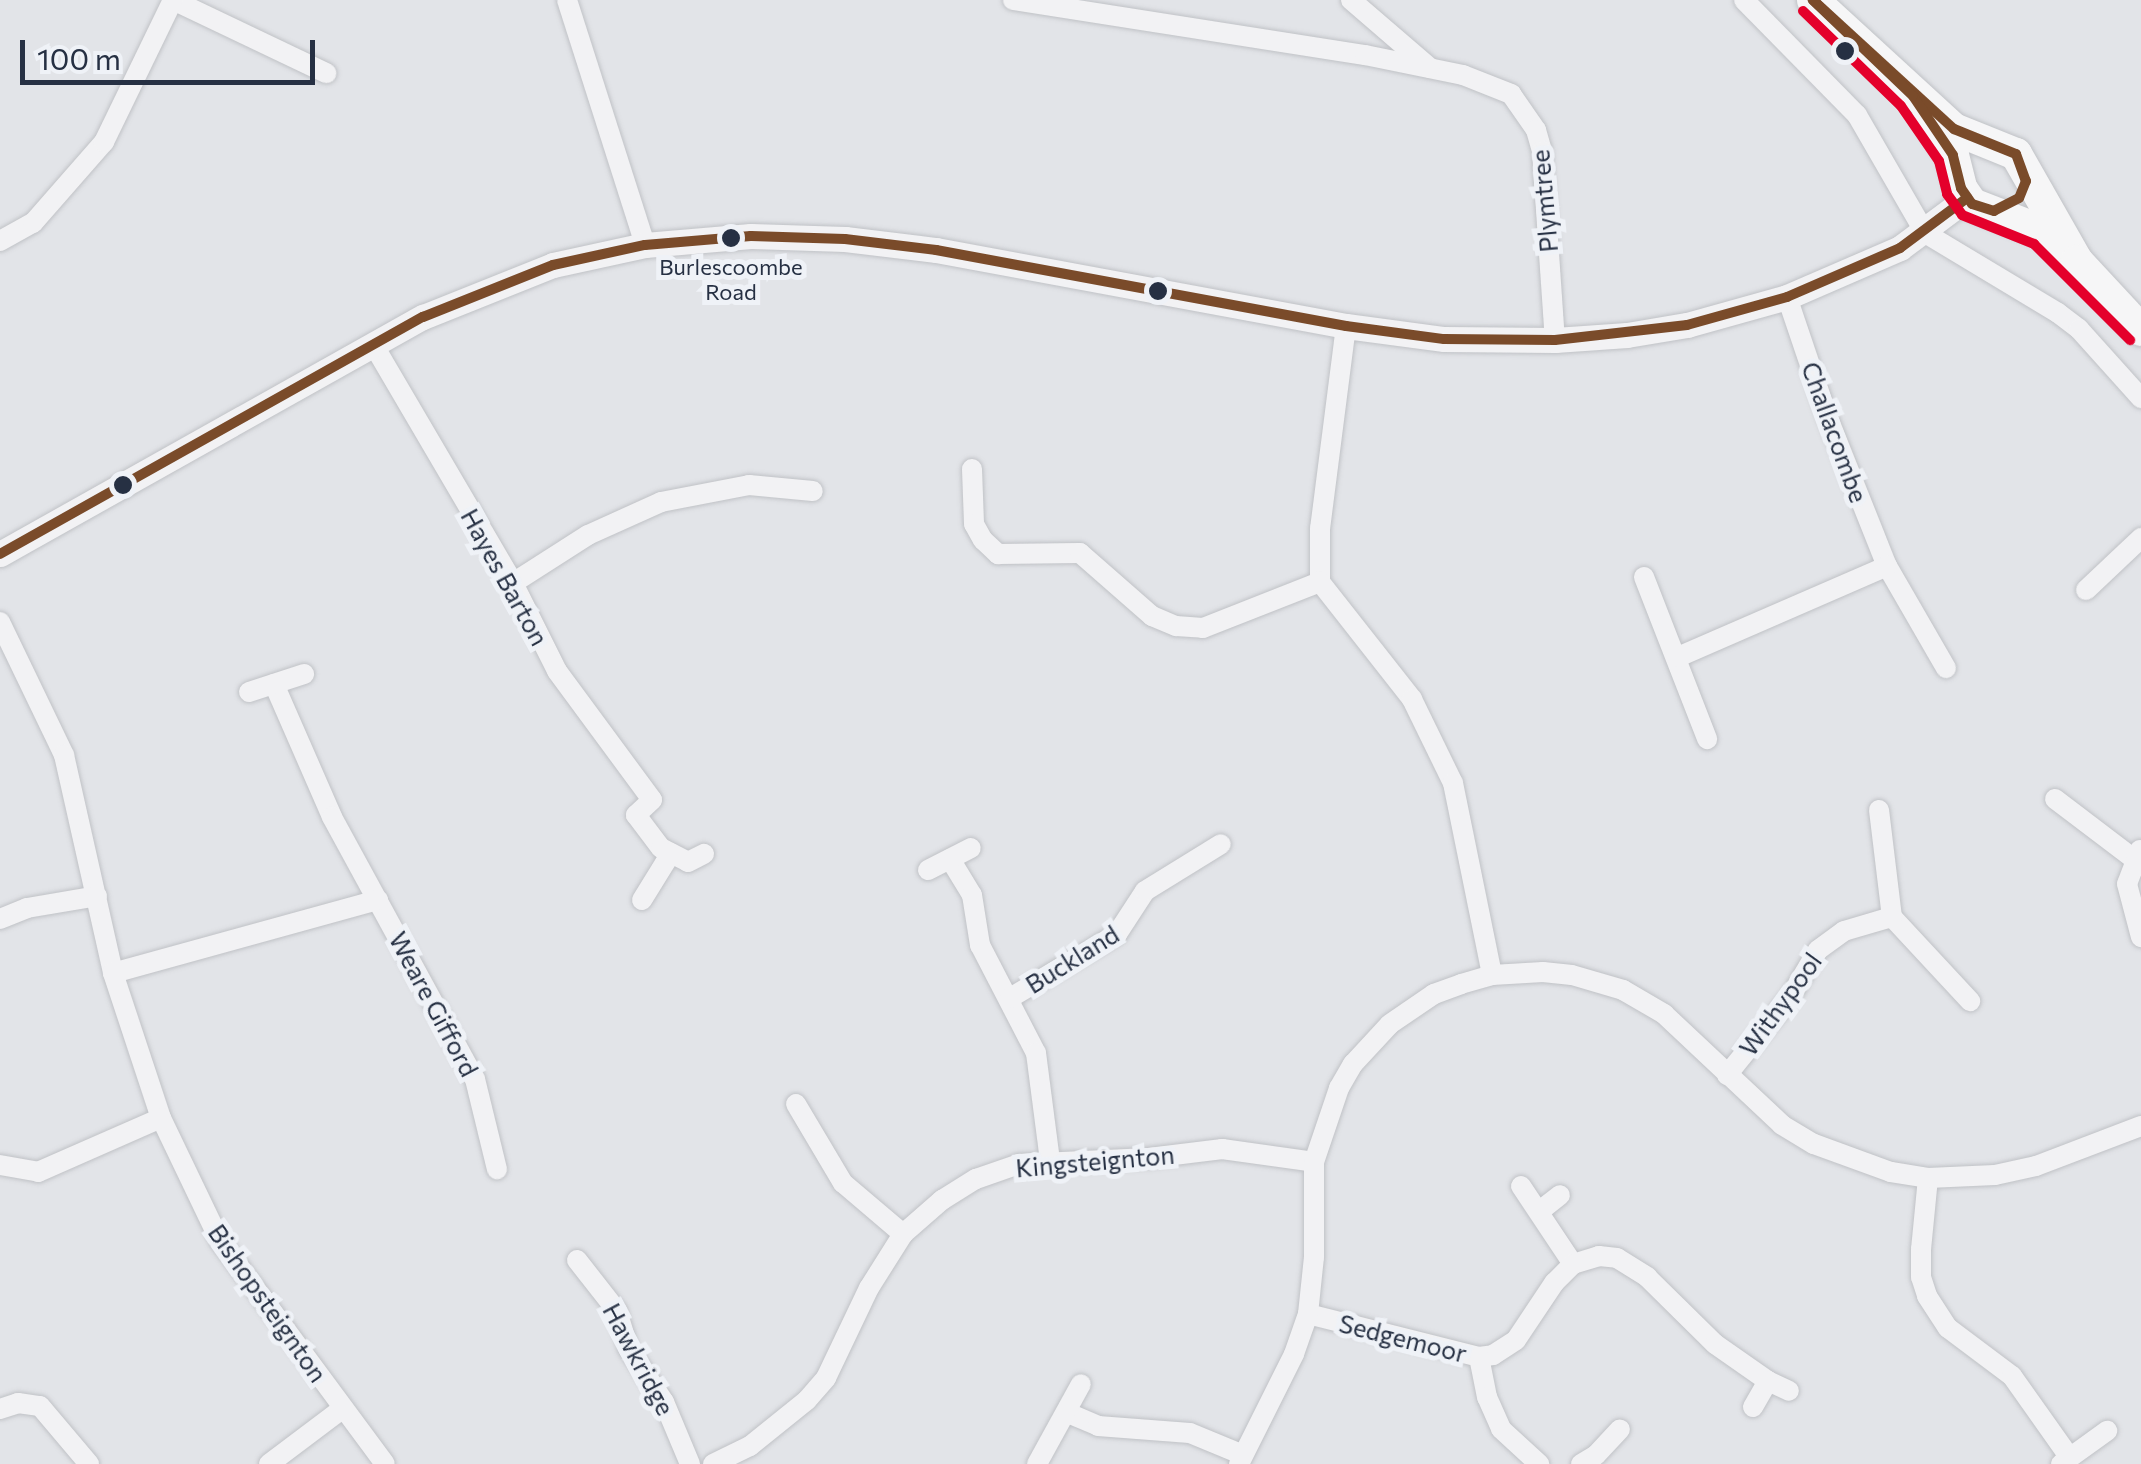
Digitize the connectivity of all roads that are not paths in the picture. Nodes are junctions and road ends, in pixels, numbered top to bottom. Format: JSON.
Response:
{"nodes":[{"id":1,"x":173,"y":0,"type":"edge"},
{"id":2,"x":567,"y":0,"type":"edge"},
{"id":3,"x":1018,"y":0,"type":"edge"},
{"id":4,"x":1350,"y":0,"type":"edge"},
{"id":5,"x":1744,"y":0,"type":"edge"},
{"id":6,"x":1812,"y":0,"type":"edge"},
{"id":7,"x":1087,"y":7,"type":"edge"},
{"id":8,"x":1380,"y":26,"type":"junction"},
{"id":9,"x":1365,"y":55,"type":"junction"},
{"id":10,"x":1432,"y":69,"type":"junction"},
{"id":11,"x":326,"y":73,"type":"dead end"},
{"id":12,"x":1913,"y":96,"type":"junction"},
{"id":13,"x":1996,"y":145,"type":"junction"},
{"id":14,"x":2024,"y":170,"type":"junction"},
{"id":15,"x":1973,"y":195,"type":"junction"},
{"id":16,"x":1924,"y":233,"type":"junction"},
{"id":17,"x":0,"y":241,"type":"edge"},
{"id":18,"x":644,"y":245,"type":"junction"},
{"id":19,"x":2078,"y":260,"type":"junction"},
{"id":20,"x":1787,"y":297,"type":"junction"},
{"id":21,"x":1346,"y":326,"type":"junction"},
{"id":22,"x":2141,"y":330,"type":"edge"},
{"id":23,"x":1555,"y":340,"type":"junction"},
{"id":24,"x":372,"y":344,"type":"junction"},
{"id":25,"x":2141,"y":398,"type":"edge"},
{"id":26,"x":972,"y":469,"type":"dead end"},
{"id":27,"x":813,"y":491,"type":"dead end"},
{"id":28,"x":2141,"y":538,"type":"edge"},
{"id":29,"x":0,"y":554,"type":"edge"},
{"id":30,"x":1886,"y":566,"type":"junction"},
{"id":31,"x":1644,"y":577,"type":"dead end"},
{"id":32,"x":1320,"y":582,"type":"junction"},
{"id":33,"x":513,"y":583,"type":"junction"},
{"id":34,"x":2086,"y":590,"type":"dead end"},
{"id":35,"x":0,"y":622,"type":"edge"},
{"id":36,"x":1678,"y":657,"type":"junction"},
{"id":37,"x":1946,"y":668,"type":"dead end"},
{"id":38,"x":304,"y":674,"type":"dead end"},
{"id":39,"x":274,"y":684,"type":"junction"},
{"id":40,"x":249,"y":692,"type":"dead end"},
{"id":41,"x":1707,"y":739,"type":"dead end"},
{"id":42,"x":2055,"y":799,"type":"dead end"},
{"id":43,"x":1880,"y":810,"type":"dead end"},
{"id":44,"x":1221,"y":844,"type":"dead end"},
{"id":45,"x":972,"y":848,"type":"dead end"},
{"id":46,"x":670,"y":853,"type":"junction"},
{"id":47,"x":704,"y":854,"type":"dead end"},
{"id":48,"x":2137,"y":854,"type":"edge"},
{"id":49,"x":950,"y":859,"type":"junction"},
{"id":50,"x":928,"y":870,"type":"dead end"},
{"id":51,"x":97,"y":896,"type":"junction"},
{"id":52,"x":378,"y":900,"type":"junction"},
{"id":53,"x":642,"y":900,"type":"dead end"},
{"id":54,"x":1892,"y":916,"type":"junction"},
{"id":55,"x":0,"y":919,"type":"edge"},
{"id":56,"x":2141,"y":937,"type":"edge"},
{"id":57,"x":113,"y":973,"type":"junction"},
{"id":58,"x":1492,"y":974,"type":"junction"},
{"id":59,"x":1010,"y":998,"type":"junction"},
{"id":60,"x":1970,"y":1002,"type":"dead end"},
{"id":61,"x":1727,"y":1076,"type":"junction"},
{"id":62,"x":796,"y":1104,"type":"dead end"},
{"id":63,"x":161,"y":1118,"type":"junction"},
{"id":64,"x":2141,"y":1126,"type":"edge"},
{"id":65,"x":1050,"y":1162,"type":"junction"},
{"id":66,"x":1314,"y":1162,"type":"junction"},
{"id":67,"x":0,"y":1165,"type":"edge"},
{"id":68,"x":496,"y":1169,"type":"dead end"},
{"id":69,"x":1928,"y":1178,"type":"junction"},
{"id":70,"x":1521,"y":1186,"type":"dead end"},
{"id":71,"x":1560,"y":1195,"type":"dead end"},
{"id":72,"x":1540,"y":1210,"type":"junction"},
{"id":73,"x":904,"y":1234,"type":"junction"},
{"id":74,"x":577,"y":1260,"type":"dead end"},
{"id":75,"x":1573,"y":1264,"type":"junction"},
{"id":76,"x":1308,"y":1314,"type":"junction"},
{"id":77,"x":1479,"y":1358,"type":"junction"},
{"id":78,"x":1768,"y":1381,"type":"junction"},
{"id":79,"x":1082,"y":1384,"type":"dead end"},
{"id":80,"x":1789,"y":1391,"type":"dead end"},
{"id":81,"x":1753,"y":1407,"type":"dead end"},
{"id":82,"x":0,"y":1409,"type":"edge"},
{"id":83,"x":342,"y":1409,"type":"junction"},
{"id":84,"x":1068,"y":1413,"type":"junction"},
{"id":85,"x":1620,"y":1429,"type":"dead end"},
{"id":86,"x":2107,"y":1432,"type":"dead end"},
{"id":87,"x":755,"y":1455,"type":"edge"},
{"id":88,"x":1240,"y":1459,"type":"edge"},
{"id":89,"x":2065,"y":1461,"type":"edge"},
{"id":90,"x":89,"y":1464,"type":"edge"},
{"id":91,"x":269,"y":1464,"type":"edge"},
{"id":92,"x":385,"y":1464,"type":"edge"},
{"id":93,"x":690,"y":1464,"type":"edge"},
{"id":94,"x":713,"y":1464,"type":"edge"},
{"id":95,"x":1037,"y":1464,"type":"edge"},
{"id":96,"x":1539,"y":1464,"type":"edge"},
{"id":97,"x":1581,"y":1464,"type":"edge"}],
"edges":[{"from":1,"to":11,"type":"street"},
{"from":1,"to":17,"type":"street"},
{"from":2,"to":18,"type":"street"},
{"from":3,"to":7,"type":"street","name":"Plymtree"},
{"from":4,"to":8,"type":"street","name":"Plymtree"},
{"from":5,"to":16,"type":"street"},
{"from":6,"to":12,"type":"main road"},
{"from":7,"to":9,"type":"street","name":"Plymtree"},
{"from":8,"to":9,"type":"street"},
{"from":8,"to":10,"type":"street","name":"Plymtree"},
{"from":9,"to":10,"type":"street","name":"Plymtree"},
{"from":10,"to":23,"type":"street","name":"Plymtree"},
{"from":12,"to":13,"type":"main road"},
{"from":12,"to":15,"type":"main road"},
{"from":13,"to":14,"type":"main road"},
{"from":13,"to":15,"type":"main road"},
{"from":14,"to":15,"type":"main road"},
{"from":14,"to":19,"type":"main road"},
{"from":15,"to":16,"type":"street"},
{"from":15,"to":19,"type":"main road"},
{"from":16,"to":20,"type":"street"},
{"from":16,"to":25,"type":"street"},
{"from":18,"to":21,"type":"street"},
{"from":18,"to":24,"type":"street"},
{"from":19,"to":22,"type":"main road"},
{"from":20,"to":23,"type":"street"},
{"from":20,"to":30,"type":"street","name":"Challacombe"},
{"from":21,"to":23,"type":"street"},
{"from":21,"to":32,"type":"street"},
{"from":24,"to":29,"type":"street"},
{"from":24,"to":33,"type":"street","name":"Hayes Barton"},
{"from":26,"to":32,"type":"street"},
{"from":27,"to":33,"type":"street"},
{"from":28,"to":34,"type":"street"},
{"from":30,"to":36,"type":"street"},
{"from":30,"to":37,"type":"street","name":"Challacombe"},
{"from":31,"to":36,"type":"street"},
{"from":32,"to":58,"type":"street"},
{"from":33,"to":46,"type":"street","name":"Hayes Barton"},
{"from":35,"to":51,"type":"street","name":"Bishopsteignton"},
{"from":36,"to":41,"type":"street"},
{"from":38,"to":39,"type":"street"},
{"from":39,"to":40,"type":"street"},
{"from":39,"to":52,"type":"street","name":"Weare Gifford"},
{"from":42,"to":48,"type":"street"},
{"from":43,"to":54,"type":"street"},
{"from":44,"to":59,"type":"street","name":"Buckland"},
{"from":45,"to":49,"type":"street"},
{"from":46,"to":47,"type":"street"},
{"from":46,"to":53,"type":"street"},
{"from":48,"to":56,"type":"street"},
{"from":49,"to":50,"type":"street"},
{"from":49,"to":59,"type":"street","name":"Buckland"},
{"from":51,"to":55,"type":"street"},
{"from":51,"to":57,"type":"street","name":"Bishopsteignton"},
{"from":52,"to":57,"type":"street"},
{"from":52,"to":68,"type":"street","name":"Weare Gifford"},
{"from":54,"to":60,"type":"street"},
{"from":54,"to":61,"type":"street","name":"Withypool"},
{"from":57,"to":63,"type":"street","name":"Bishopsteignton"},
{"from":58,"to":61,"type":"street"},
{"from":58,"to":66,"type":"street"},
{"from":59,"to":65,"type":"street","name":"Buckland"},
{"from":61,"to":69,"type":"street"},
{"from":62,"to":73,"type":"street"},
{"from":63,"to":67,"type":"street"},
{"from":63,"to":83,"type":"street","name":"Bishopsteignton"},
{"from":64,"to":69,"type":"street"},
{"from":65,"to":66,"type":"street","name":"Kingsteignton"},
{"from":65,"to":73,"type":"street","name":"Kingsteignton"},
{"from":66,"to":76,"type":"street"},
{"from":69,"to":89,"type":"street"},
{"from":70,"to":72,"type":"street"},
{"from":71,"to":72,"type":"street"},
{"from":72,"to":75,"type":"street"},
{"from":73,"to":87,"type":"street","name":"Kingsteignton"},
{"from":74,"to":93,"type":"street","name":"Hawkridge"},
{"from":75,"to":77,"type":"street","name":"Sedgemoor"},
{"from":75,"to":78,"type":"street"},
{"from":76,"to":77,"type":"street","name":"Sedgemoor"},
{"from":76,"to":88,"type":"street"},
{"from":77,"to":96,"type":"street"},
{"from":78,"to":80,"type":"street"},
{"from":78,"to":81,"type":"street"},
{"from":79,"to":84,"type":"street"},
{"from":82,"to":90,"type":"street"},
{"from":83,"to":91,"type":"street"},
{"from":83,"to":92,"type":"street","name":"Bishopsteignton"},
{"from":84,"to":88,"type":"street"},
{"from":84,"to":95,"type":"street"},
{"from":85,"to":97,"type":"street"},
{"from":86,"to":89,"type":"street"},
{"from":87,"to":94,"type":"street","name":"Kingsteignton"}]}
